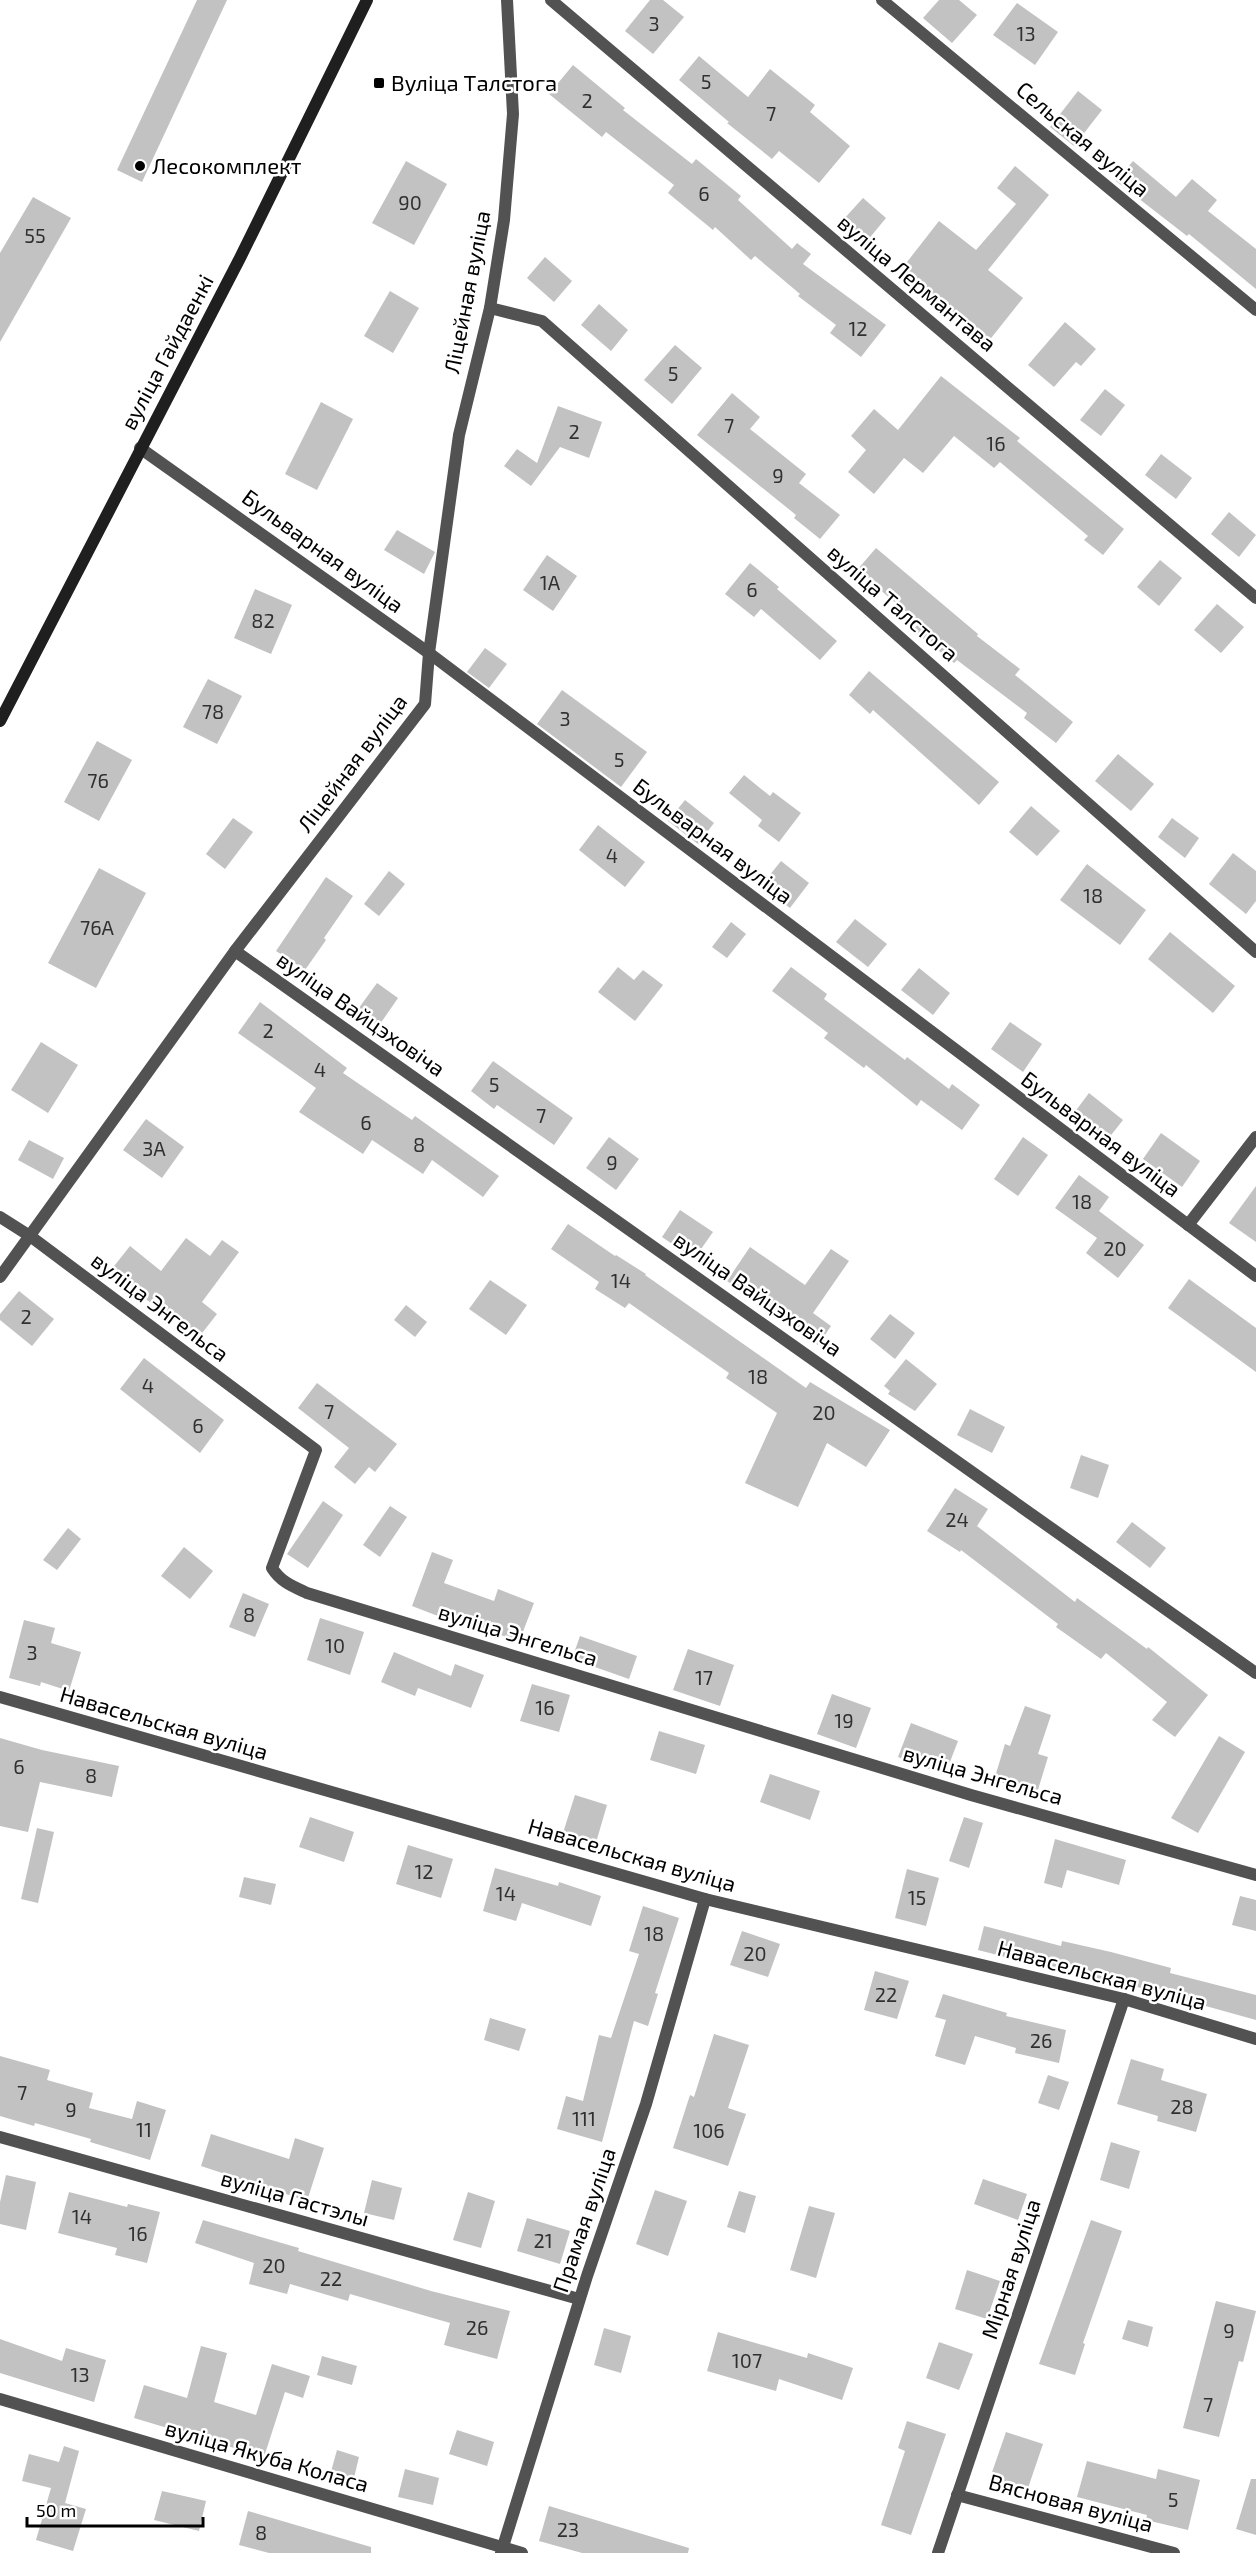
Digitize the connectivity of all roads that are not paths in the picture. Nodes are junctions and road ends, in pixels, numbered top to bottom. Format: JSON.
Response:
{"nodes":[{"id":1,"x":367,"y":0,"type":"edge"},
{"id":2,"x":507,"y":0,"type":"edge"},
{"id":3,"x":551,"y":0,"type":"edge"},
{"id":4,"x":882,"y":0,"type":"edge"},
{"id":5,"x":490,"y":308,"type":"junction"},
{"id":6,"x":1256,"y":310,"type":"edge"},
{"id":7,"x":140,"y":448,"type":"junction"},
{"id":8,"x":1256,"y":598,"type":"edge"},
{"id":9,"x":429,"y":653,"type":"junction"},
{"id":10,"x":0,"y":721,"type":"edge"},
{"id":11,"x":235,"y":951,"type":"junction"},
{"id":12,"x":1256,"y":952,"type":"edge"},
{"id":13,"x":1256,"y":1137,"type":"edge"},
{"id":14,"x":0,"y":1217,"type":"edge"},
{"id":15,"x":1188,"y":1225,"type":"junction"},
{"id":16,"x":30,"y":1236,"type":"junction"},
{"id":17,"x":1256,"y":1276,"type":"edge"},
{"id":18,"x":0,"y":1277,"type":"edge"},
{"id":19,"x":1256,"y":1673,"type":"edge"},
{"id":20,"x":0,"y":1697,"type":"edge"},
{"id":21,"x":1256,"y":1875,"type":"edge"},
{"id":22,"x":705,"y":1899,"type":"junction"},
{"id":23,"x":1124,"y":1999,"type":"junction"},
{"id":24,"x":1256,"y":2039,"type":"edge"},
{"id":25,"x":0,"y":2137,"type":"edge"},
{"id":26,"x":579,"y":2299,"type":"junction"},
{"id":27,"x":0,"y":2399,"type":"edge"},
{"id":28,"x":957,"y":2494,"type":"junction"},
{"id":29,"x":502,"y":2550,"type":"edge"},
{"id":30,"x":522,"y":2553,"type":"edge"},
{"id":31,"x":938,"y":2553,"type":"edge"},
{"id":32,"x":1174,"y":2553,"type":"edge"}],
"edges":[{"from":1,"to":7,"type":"street","name":"вуліца Гайдаенкі"},
{"from":2,"to":5,"type":"street","name":"Ліцейная вуліца"},
{"from":3,"to":8,"type":"street","name":"вуліца Лермантава"},
{"from":4,"to":6,"type":"street","name":"Сельская вуліца"},
{"from":5,"to":9,"type":"street","name":"Ліцейная вуліца"},
{"from":5,"to":12,"type":"street","name":"вуліца Талстога"},
{"from":7,"to":9,"type":"street","name":"Бульварная вуліца"},
{"from":7,"to":10,"type":"street","name":"вуліца Гайдаенкі"},
{"from":9,"to":11,"type":"street","name":"Ліцейная вуліца"},
{"from":9,"to":15,"type":"street","name":"Бульварная вуліца"},
{"from":11,"to":16,"type":"street","name":"Ліцейная вуліца"},
{"from":11,"to":19,"type":"street","name":"вуліца Вайцэховіча"},
{"from":13,"to":15,"type":"street"},
{"from":14,"to":16,"type":"street","name":"вуліца Энгельса"},
{"from":15,"to":17,"type":"street","name":"Бульварная вуліца"},
{"from":16,"to":18,"type":"street","name":"Ліцейная вуліца"},
{"from":16,"to":21,"type":"street","name":"вуліца Энгельса"},
{"from":20,"to":22,"type":"street","name":"Навасельская вуліца"},
{"from":22,"to":23,"type":"street","name":"Навасельская вуліца"},
{"from":22,"to":26,"type":"street","name":"Прамая вуліца"},
{"from":23,"to":24,"type":"street","name":"Навасельская вуліца"},
{"from":23,"to":28,"type":"street","name":"Мірная вуліца"},
{"from":25,"to":26,"type":"street","name":"вуліца Гастэлы"},
{"from":26,"to":29,"type":"street","name":"Прамая вуліца"},
{"from":27,"to":29,"type":"street","name":"вуліца Якуба Коласа"},
{"from":28,"to":31,"type":"street","name":"Мірная вуліца"},
{"from":28,"to":32,"type":"street","name":"Вясновая вуліца"},
{"from":29,"to":30,"type":"street","name":"вуліца Якуба Коласа"}]}
